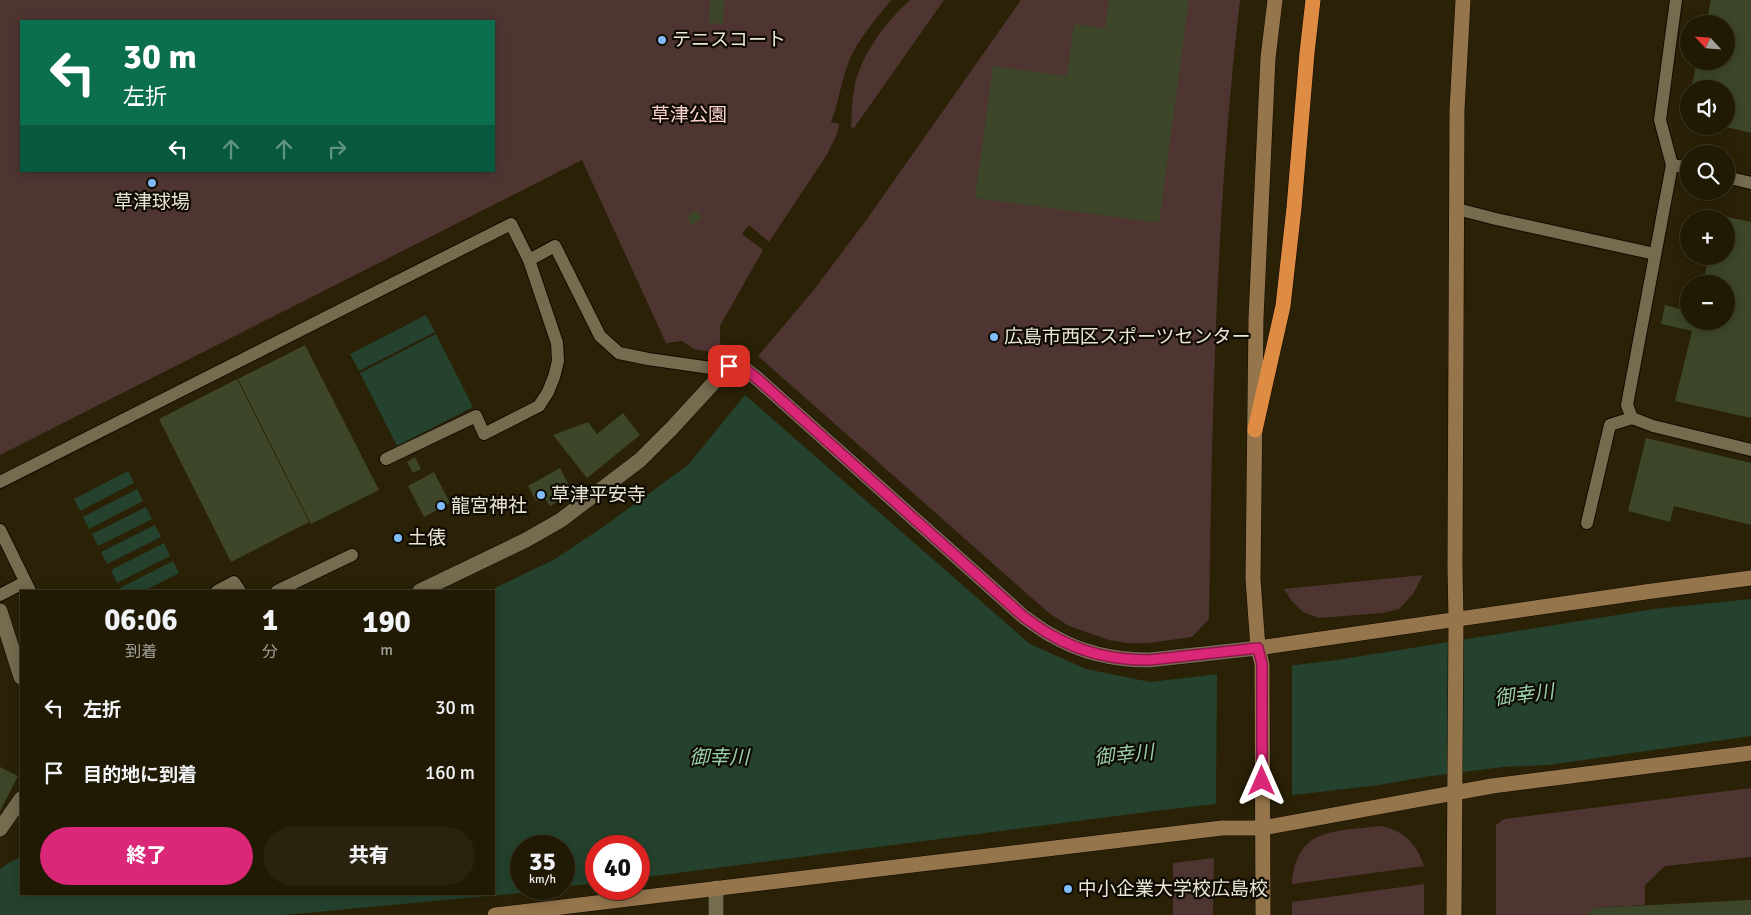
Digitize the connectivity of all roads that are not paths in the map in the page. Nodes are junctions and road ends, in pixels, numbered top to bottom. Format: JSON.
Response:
{"nodes":[{"id":1,"x":1275,"y":0,"type":"edge"},
{"id":2,"x":1313,"y":0,"type":"edge"},
{"id":3,"x":1463,"y":0,"type":"edge"},
{"id":4,"x":1676,"y":0,"type":"edge"},
{"id":5,"x":1672,"y":165,"type":"junction"},
{"id":6,"x":1680,"y":166,"type":"edge"},
{"id":7,"x":1735,"y":179,"type":"edge"},
{"id":8,"x":1751,"y":182,"type":"edge"},
{"id":9,"x":1457,"y":209,"type":"junction"},
{"id":10,"x":1655,"y":254,"type":"junction"},
{"id":11,"x":529,"y":260,"type":"junction"},
{"id":12,"x":725,"y":370,"type":"junction"},
{"id":13,"x":1632,"y":418,"type":"junction"},
{"id":14,"x":1255,"y":430,"type":"junction"},
{"id":15,"x":1751,"y":450,"type":"edge"},
{"id":16,"x":386,"y":458,"type":"dead end"},
{"id":17,"x":0,"y":482,"type":"edge"},
{"id":18,"x":1587,"y":523,"type":"dead end"},
{"id":19,"x":0,"y":530,"type":"edge"},
{"id":20,"x":352,"y":556,"type":"dead end"},
{"id":21,"x":1751,"y":578,"type":"edge"},
{"id":22,"x":28,"y":586,"type":"edge"},
{"id":23,"x":219,"y":590,"type":"edge"},
{"id":24,"x":239,"y":590,"type":"edge"},
{"id":25,"x":279,"y":590,"type":"edge"},
{"id":26,"x":422,"y":590,"type":"edge"},
{"id":27,"x":0,"y":595,"type":"edge"},
{"id":28,"x":0,"y":611,"type":"edge"},
{"id":29,"x":1456,"y":618,"type":"junction"},
{"id":30,"x":1258,"y":648,"type":"junction"},
{"id":31,"x":20,"y":675,"type":"edge"},
{"id":32,"x":1751,"y":753,"type":"edge"},
{"id":33,"x":1455,"y":793,"type":"junction"},
{"id":34,"x":20,"y":800,"type":"edge"},
{"id":35,"x":1262,"y":828,"type":"junction"},
{"id":36,"x":0,"y":829,"type":"edge"},
{"id":37,"x":716,"y":888,"type":"junction"},
{"id":38,"x":558,"y":911,"type":"edge"},
{"id":39,"x":495,"y":915,"type":"edge"},
{"id":40,"x":716,"y":915,"type":"edge"},
{"id":41,"x":1263,"y":915,"type":"edge"},
{"id":42,"x":1454,"y":915,"type":"edge"}],
"edges":[{"from":1,"to":14,"type":"street"},
{"from":2,"to":14,"type":"highway"},
{"from":3,"to":9,"type":"street"},
{"from":4,"to":5,"type":"lane"},
{"from":5,"to":6,"type":"lane"},
{"from":5,"to":10,"type":"lane"},
{"from":7,"to":8,"type":"lane"},
{"from":9,"to":10,"type":"lane"},
{"from":9,"to":29,"type":"street"},
{"from":10,"to":13,"type":"lane"},
{"from":11,"to":12,"type":"lane"},
{"from":11,"to":16,"type":"lane"},
{"from":11,"to":17,"type":"lane"},
{"from":12,"to":26,"type":"street"},
{"from":12,"to":30,"type":"street"},
{"from":13,"to":15,"type":"lane"},
{"from":13,"to":18,"type":"lane"},
{"from":14,"to":30,"type":"street"},
{"from":19,"to":22,"type":"lane"},
{"from":20,"to":25,"type":"lane"},
{"from":21,"to":29,"type":"street"},
{"from":22,"to":27,"type":"lane"},
{"from":23,"to":24,"type":"lane"},
{"from":28,"to":31,"type":"street"},
{"from":29,"to":30,"type":"street"},
{"from":29,"to":33,"type":"street"},
{"from":30,"to":35,"type":"street"},
{"from":32,"to":33,"type":"street"},
{"from":33,"to":35,"type":"street"},
{"from":33,"to":42,"type":"street"},
{"from":34,"to":36,"type":"street"},
{"from":35,"to":37,"type":"street"},
{"from":35,"to":41,"type":"street"},
{"from":37,"to":38,"type":"street"},
{"from":37,"to":40,"type":"street"},
{"from":38,"to":39,"type":"street"}]}
